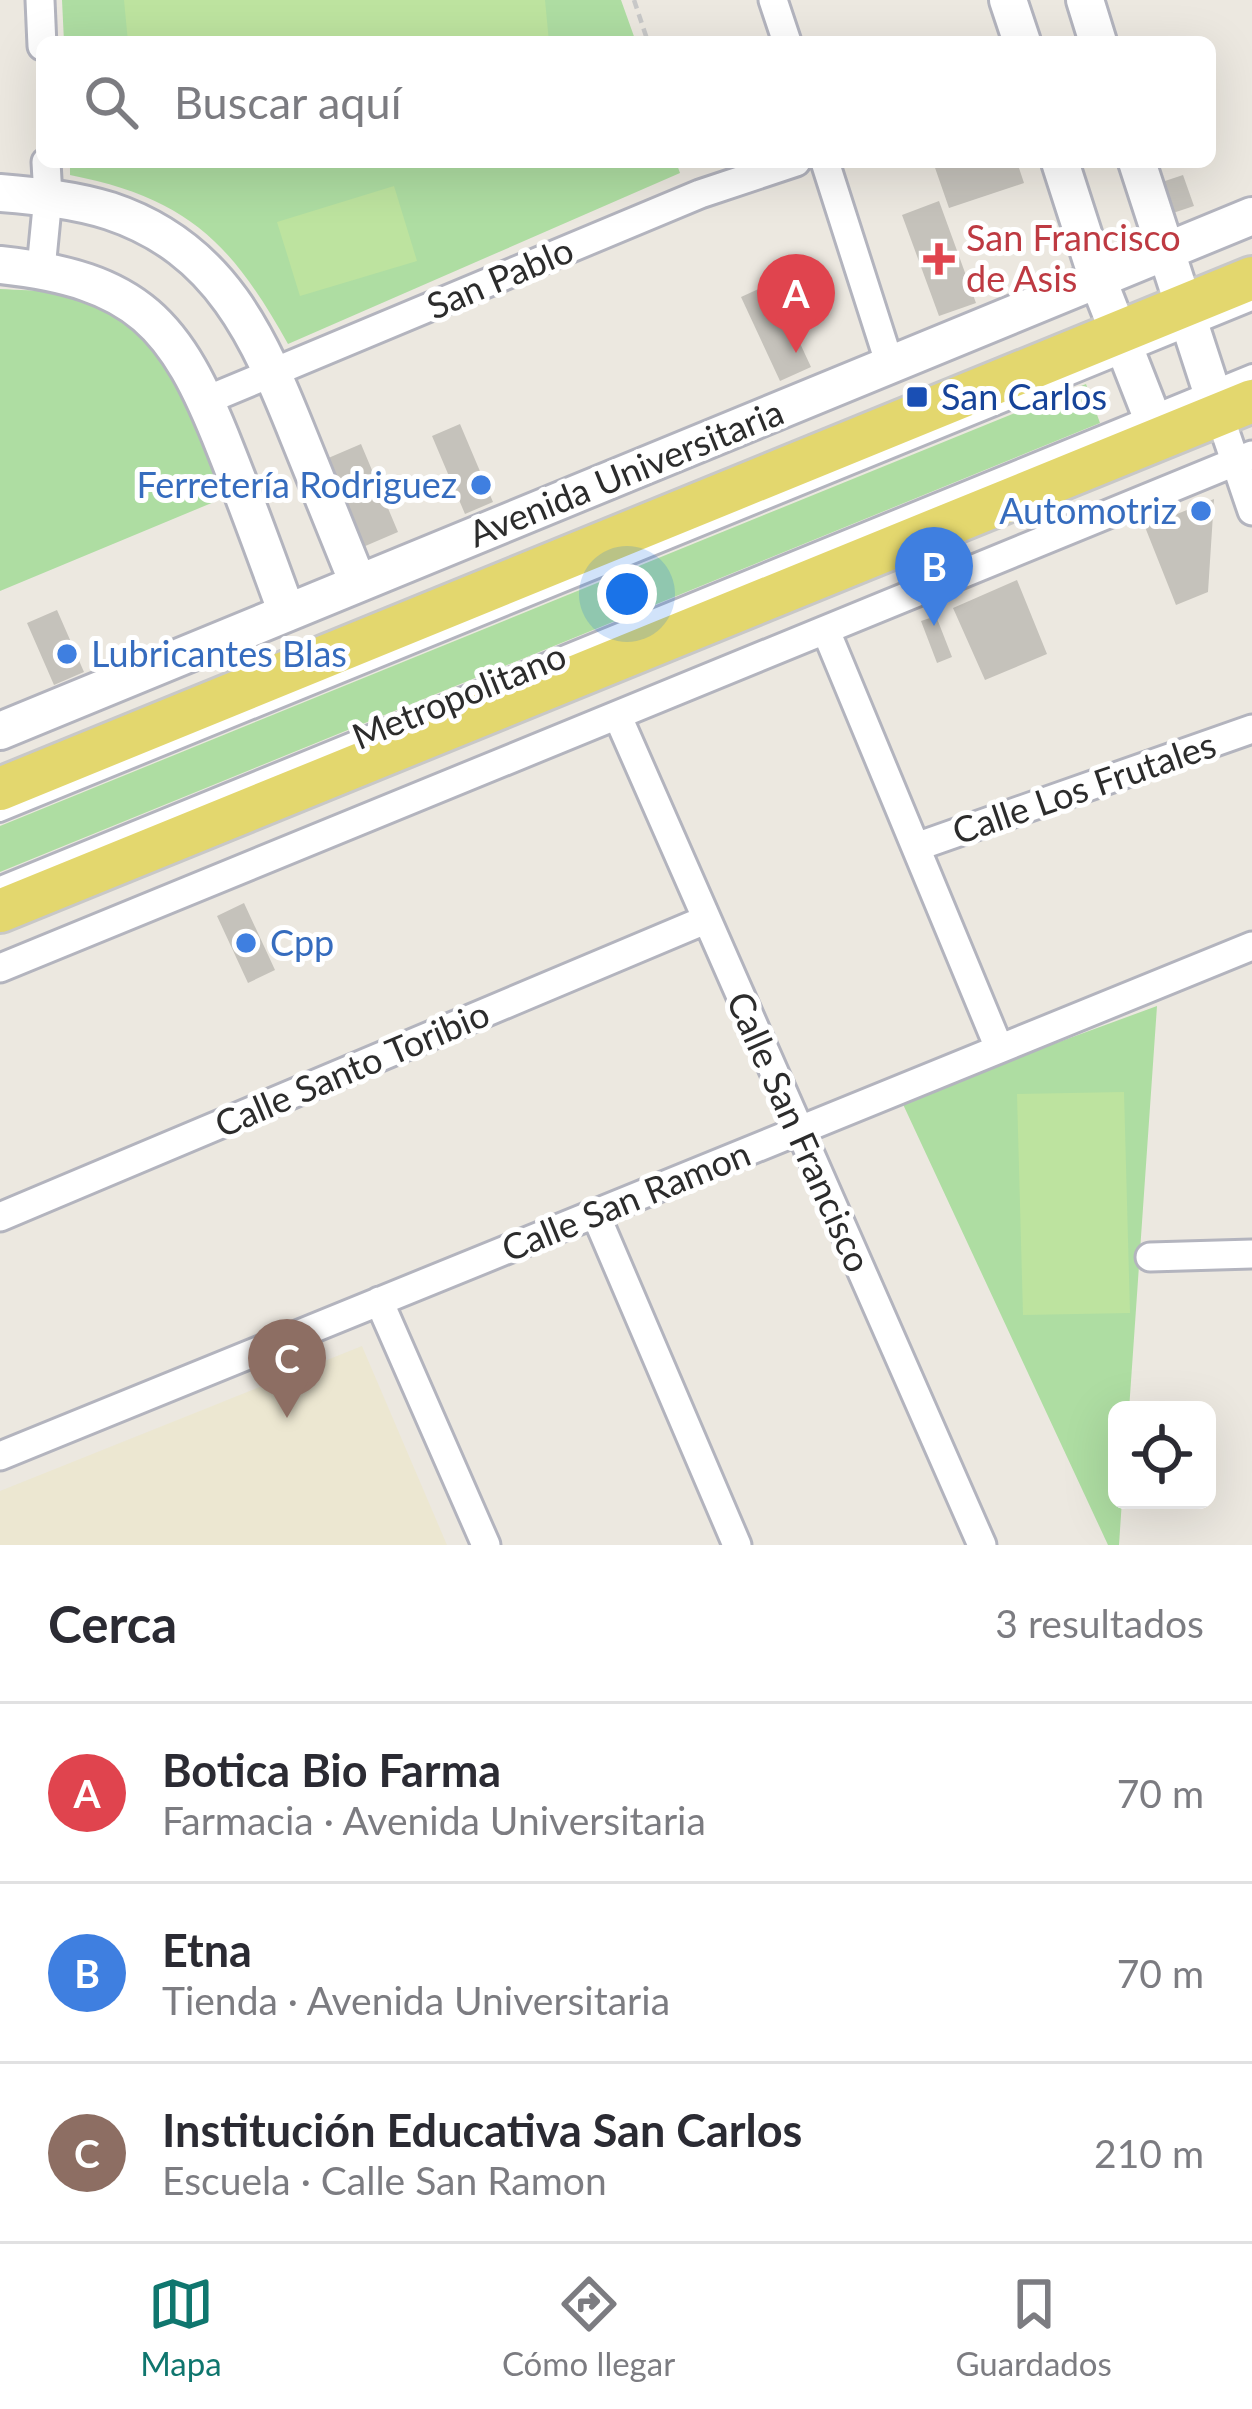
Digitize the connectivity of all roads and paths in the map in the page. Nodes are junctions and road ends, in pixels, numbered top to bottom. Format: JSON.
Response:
{"nodes":[{"id":1,"x":40,"y":0,"type":"edge"},
{"id":2,"x":634,"y":0,"type":"edge"},
{"id":3,"x":773,"y":0,"type":"edge"},
{"id":4,"x":1008,"y":0,"type":"edge"},
{"id":5,"x":1085,"y":0,"type":"edge"},
{"id":6,"x":42,"y":36,"type":"edge"},
{"id":7,"x":646,"y":36,"type":"edge"},
{"id":8,"x":785,"y":36,"type":"edge"},
{"id":9,"x":1020,"y":36,"type":"edge"},
{"id":10,"x":1097,"y":36,"type":"edge"},
{"id":11,"x":778,"y":168,"type":"edge"},
{"id":12,"x":827,"y":168,"type":"edge"},
{"id":13,"x":1062,"y":168,"type":"edge"},
{"id":14,"x":1139,"y":168,"type":"edge"},
{"id":15,"x":47,"y":180,"type":"edge"},
{"id":16,"x":0,"y":193,"type":"edge"},
{"id":17,"x":1252,"y":216,"type":"edge"},
{"id":18,"x":1166,"y":252,"type":"junction"},
{"id":19,"x":0,"y":265,"type":"edge"},
{"id":20,"x":41,"y":269,"type":"junction"},
{"id":21,"x":1252,"y":278,"type":"edge"},
{"id":22,"x":1098,"y":280,"type":"junction"},
{"id":23,"x":1252,"y":303,"type":"edge"},
{"id":24,"x":1187,"y":317,"type":"junction"},
{"id":25,"x":1123,"y":343,"type":"junction"},
{"id":26,"x":890,"y":365,"type":"junction"},
{"id":27,"x":1252,"y":372,"type":"edge"},
{"id":28,"x":274,"y":373,"type":"junction"},
{"id":29,"x":206,"y":400,"type":"junction"},
{"id":30,"x":1227,"y":401,"type":"edge"},
{"id":31,"x":1155,"y":426,"type":"junction"},
{"id":32,"x":1244,"y":459,"type":"edge"},
{"id":33,"x":1178,"y":484,"type":"junction"},
{"id":34,"x":1252,"y":512,"type":"edge"},
{"id":35,"x":358,"y":584,"type":"junction"},
{"id":36,"x":287,"y":613,"type":"junction"},
{"id":37,"x":826,"y":631,"type":"junction"},
{"id":38,"x":618,"y":717,"type":"junction"},
{"id":39,"x":1252,"y":729,"type":"edge"},
{"id":40,"x":0,"y":730,"type":"edge"},
{"id":41,"x":0,"y":789,"type":"edge"},
{"id":42,"x":0,"y":814,"type":"edge"},
{"id":43,"x":916,"y":847,"type":"junction"},
{"id":44,"x":0,"y":884,"type":"edge"},
{"id":45,"x":0,"y":911,"type":"edge"},
{"id":46,"x":705,"y":920,"type":"junction"},
{"id":47,"x":1252,"y":946,"type":"edge"},
{"id":48,"x":0,"y":968,"type":"edge"},
{"id":49,"x":999,"y":1048,"type":"junction"},
{"id":50,"x":798,"y":1130,"type":"junction"},
{"id":51,"x":596,"y":1214,"type":"junction"},
{"id":52,"x":0,"y":1217,"type":"edge"},
{"id":53,"x":1252,"y":1254,"type":"edge"},
{"id":54,"x":1150,"y":1257,"type":"dead end"},
{"id":55,"x":379,"y":1301,"type":"junction"},
{"id":56,"x":0,"y":1456,"type":"edge"},
{"id":57,"x":486,"y":1545,"type":"edge"},
{"id":58,"x":737,"y":1545,"type":"edge"},
{"id":59,"x":982,"y":1545,"type":"edge"}],
"edges":[{"from":1,"to":6,"type":"street"},
{"from":2,"to":7,"type":"path"},
{"from":3,"to":8,"type":"street"},
{"from":4,"to":9,"type":"street"},
{"from":5,"to":10,"type":"street"},
{"from":11,"to":28,"type":"street","name":"San Pablo"},
{"from":12,"to":26,"type":"street"},
{"from":13,"to":22,"type":"street"},
{"from":14,"to":18,"type":"street"},
{"from":15,"to":16,"type":"street"},
{"from":15,"to":20,"type":"street"},
{"from":15,"to":28,"type":"street"},
{"from":17,"to":18,"type":"street","name":"Avenida Universitaria"},
{"from":18,"to":22,"type":"street","name":"Avenida Universitaria"},
{"from":18,"to":24,"type":"street"},
{"from":19,"to":20,"type":"street"},
{"from":20,"to":29,"type":"street"},
{"from":21,"to":24,"type":"main road","name":"Avenida Universitaria"},
{"from":22,"to":25,"type":"street"},
{"from":22,"to":26,"type":"street","name":"Avenida Universitaria"},
{"from":23,"to":24,"type":"lane"},
{"from":24,"to":25,"type":"main road","name":"Avenida Universitaria"},
{"from":24,"to":30,"type":"street"},
{"from":25,"to":31,"type":"street"},
{"from":25,"to":41,"type":"main road","name":"Avenida Universitaria"},
{"from":25,"to":42,"type":"lane","name":"Metropolitano"},
{"from":26,"to":35,"type":"street","name":"Avenida Universitaria"},
{"from":27,"to":30,"type":"lane"},
{"from":28,"to":29,"type":"street","name":"San Pablo"},
{"from":28,"to":35,"type":"street"},
{"from":29,"to":36,"type":"street"},
{"from":30,"to":31,"type":"main road"},
{"from":30,"to":32,"type":"street"},
{"from":31,"to":33,"type":"street"},
{"from":31,"to":44,"type":"lane","name":"Metropolitano"},
{"from":31,"to":45,"type":"main road"},
{"from":32,"to":33,"type":"street"},
{"from":32,"to":34,"type":"street"},
{"from":33,"to":37,"type":"street"},
{"from":35,"to":36,"type":"street","name":"Avenida Universitaria"},
{"from":36,"to":40,"type":"street","name":"Avenida Universitaria"},
{"from":37,"to":38,"type":"street"},
{"from":37,"to":43,"type":"street"},
{"from":38,"to":46,"type":"street","name":"Calle San Francisco"},
{"from":38,"to":48,"type":"street"},
{"from":39,"to":43,"type":"street","name":"Calle Los Frutales"},
{"from":43,"to":49,"type":"street"},
{"from":46,"to":50,"type":"street","name":"Calle San Francisco"},
{"from":46,"to":52,"type":"street","name":"Calle Santo Toribio"},
{"from":47,"to":49,"type":"street","name":"Calle San Ramon"},
{"from":49,"to":50,"type":"street","name":"Calle San Ramon"},
{"from":50,"to":51,"type":"street","name":"Calle San Ramon"},
{"from":50,"to":59,"type":"street","name":"Calle San Francisco"},
{"from":51,"to":55,"type":"street","name":"Calle San Ramon"},
{"from":51,"to":58,"type":"street"},
{"from":53,"to":54,"type":"street"},
{"from":55,"to":56,"type":"street","name":"Calle San Ramon"},
{"from":55,"to":57,"type":"street"}]}
